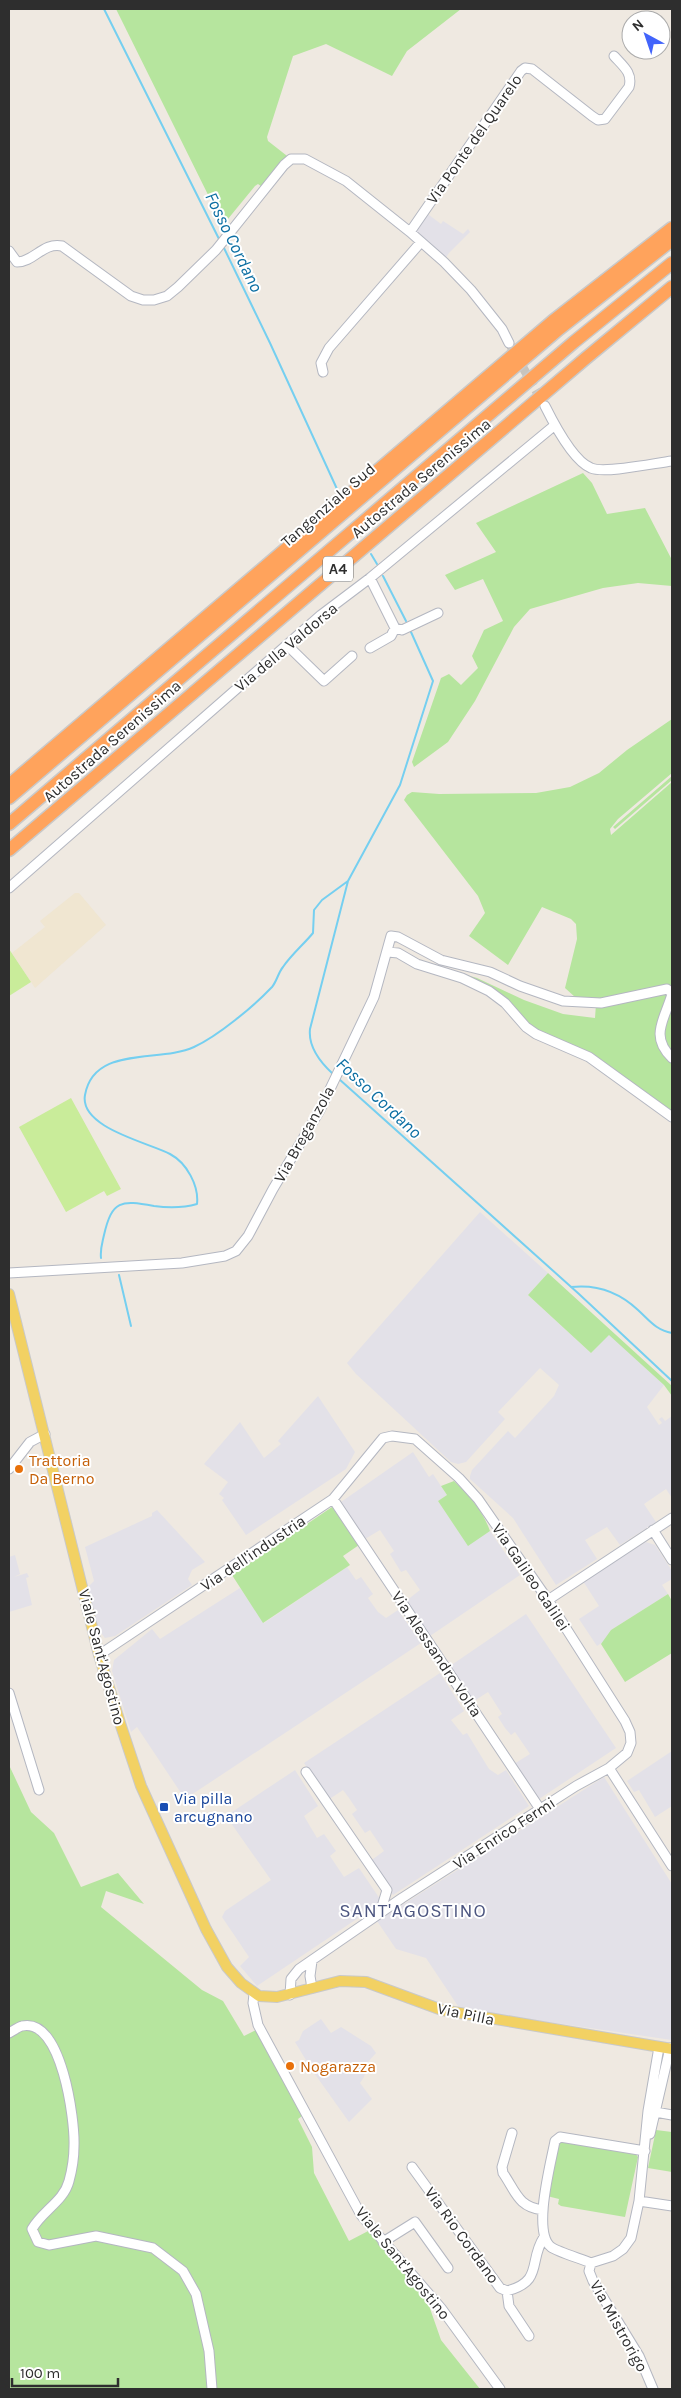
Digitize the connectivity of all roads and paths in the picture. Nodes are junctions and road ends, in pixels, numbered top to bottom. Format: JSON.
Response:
{"nodes":[{"id":1,"x":614,"y":56,"type":"dead end"},
{"id":2,"x":672,"y":228,"type":"edge"},
{"id":3,"x":410,"y":232,"type":"junction"},
{"id":4,"x":672,"y":240,"type":"edge"},
{"id":5,"x":421,"y":242,"type":"junction"},
{"id":6,"x":9,"y":251,"type":"edge"},
{"id":7,"x":672,"y":263,"type":"edge"},
{"id":8,"x":672,"y":287,"type":"edge"},
{"id":9,"x":509,"y":343,"type":"tunnel mouth"},
{"id":10,"x":322,"y":372,"type":"dead end"},
{"id":11,"x":545,"y":406,"type":"tunnel mouth"},
{"id":12,"x":554,"y":425,"type":"junction"},
{"id":13,"x":672,"y":461,"type":"edge"},
{"id":14,"x":370,"y":578,"type":"junction"},
{"id":15,"x":438,"y":613,"type":"dead end"},
{"id":16,"x":395,"y":628,"type":"junction"},
{"id":17,"x":287,"y":645,"type":"junction"},
{"id":18,"x":370,"y":648,"type":"dead end"},
{"id":19,"x":352,"y":656,"type":"dead end"},
{"id":20,"x":9,"y":785,"type":"edge"},
{"id":21,"x":9,"y":798,"type":"edge"},
{"id":22,"x":9,"y":824,"type":"edge"},
{"id":23,"x":9,"y":850,"type":"edge"},
{"id":24,"x":9,"y":888,"type":"edge"},
{"id":25,"x":388,"y":952,"type":"junction"},
{"id":26,"x":672,"y":993,"type":"edge"},
{"id":27,"x":672,"y":1058,"type":"edge"},
{"id":28,"x":672,"y":1117,"type":"edge"},
{"id":29,"x":9,"y":1273,"type":"edge"},
{"id":30,"x":9,"y":1294,"type":"edge"},
{"id":31,"x":45,"y":1434,"type":"junction"},
{"id":32,"x":392,"y":1436,"type":"joint"},
{"id":33,"x":9,"y":1469,"type":"edge"},
{"id":34,"x":332,"y":1499,"type":"junction"},
{"id":35,"x":672,"y":1518,"type":"edge"},
{"id":36,"x":653,"y":1530,"type":"junction"},
{"id":37,"x":672,"y":1560,"type":"edge"},
{"id":38,"x":548,"y":1600,"type":"junction"},
{"id":39,"x":99,"y":1655,"type":"junction"},
{"id":40,"x":9,"y":1693,"type":"edge"},
{"id":41,"x":627,"y":1753,"type":"joint"},
{"id":42,"x":609,"y":1768,"type":"junction"},
{"id":43,"x":306,"y":1772,"type":"dead end"},
{"id":44,"x":39,"y":1790,"type":"dead end"},
{"id":45,"x":540,"y":1809,"type":"junction"},
{"id":46,"x":672,"y":1866,"type":"edge"},
{"id":47,"x":380,"y":1913,"type":"junction"},
{"id":48,"x":312,"y":1962,"type":"junction"},
{"id":49,"x":312,"y":1988,"type":"junction"},
{"id":50,"x":295,"y":1994,"type":"junction"},
{"id":51,"x":259,"y":1996,"type":"junction"},
{"id":52,"x":9,"y":2033,"type":"edge"},
{"id":53,"x":667,"y":2048,"type":"edge"},
{"id":54,"x":652,"y":2111,"type":"junction"},
{"id":55,"x":672,"y":2115,"type":"edge"},
{"id":56,"x":512,"y":2133,"type":"dead end"},
{"id":57,"x":645,"y":2151,"type":"junction"},
{"id":58,"x":412,"y":2167,"type":"dead end"},
{"id":59,"x":639,"y":2202,"type":"junction"},
{"id":60,"x":672,"y":2206,"type":"edge"},
{"id":61,"x":543,"y":2210,"type":"junction"},
{"id":62,"x":544,"y":2236,"type":"junction"},
{"id":63,"x":382,"y":2242,"type":"junction"},
{"id":64,"x":591,"y":2263,"type":"junction"},
{"id":65,"x":448,"y":2268,"type":"dead end"},
{"id":66,"x":507,"y":2291,"type":"junction"},
{"id":67,"x":529,"y":2336,"type":"dead end"},
{"id":68,"x":212,"y":2389,"type":"edge"},
{"id":69,"x":500,"y":2389,"type":"edge"},
{"id":70,"x":653,"y":2389,"type":"edge"}],
"edges":[{"from":1,"to":3,"type":"street","name":"Via Ponte del Quarelo"},
{"from":2,"to":20,"type":"highway","name":"Tangenziale Sud"},
{"from":3,"to":5,"type":"street"},
{"from":3,"to":6,"type":"street"},
{"from":4,"to":21,"type":"highway","name":"Tangenziale Sud"},
{"from":5,"to":9,"type":"street"},
{"from":5,"to":10,"type":"street"},
{"from":7,"to":22,"type":"highway","name":"Autostrada Serenissima","number":"A4"},
{"from":8,"to":23,"type":"highway","name":"Autostrada Serenissima","number":"A4"},
{"from":11,"to":12,"type":"street"},
{"from":12,"to":13,"type":"street"},
{"from":12,"to":14,"type":"street","name":"Via della Valdorsa"},
{"from":14,"to":16,"type":"street"},
{"from":14,"to":17,"type":"street","name":"Via della Valdorsa"},
{"from":15,"to":16,"type":"street"},
{"from":16,"to":18,"type":"street"},
{"from":17,"to":19,"type":"street"},
{"from":17,"to":24,"type":"street","name":"Via della Valdorsa"},
{"from":25,"to":26,"type":"street","name":"Via Breganzola"},
{"from":25,"to":28,"type":"street"},
{"from":25,"to":29,"type":"street","name":"Via Breganzola"},
{"from":26,"to":27,"type":"street","name":"Via Breganzola"},
{"from":30,"to":31,"type":"main road","name":"Viale Sant'Agostino"},
{"from":31,"to":33,"type":"street"},
{"from":31,"to":39,"type":"main road","name":"Viale Sant'Agostino"},
{"from":32,"to":34,"type":"street","name":"Via dell'industria"},
{"from":32,"to":38,"type":"street","name":"Via Galileo Galilei"},
{"from":34,"to":39,"type":"street","name":"Via dell'industria"},
{"from":34,"to":45,"type":"street","name":"Via Alessandro Volta"},
{"from":35,"to":36,"type":"street"},
{"from":36,"to":37,"type":"street"},
{"from":36,"to":38,"type":"street"},
{"from":38,"to":41,"type":"street","name":"Via Galileo Galilei"},
{"from":39,"to":51,"type":"main road","name":"Viale Sant'Agostino"},
{"from":40,"to":44,"type":"street"},
{"from":41,"to":42,"type":"street","name":"Via Enrico Fermi"},
{"from":42,"to":45,"type":"street","name":"Via Enrico Fermi"},
{"from":42,"to":46,"type":"street"},
{"from":43,"to":47,"type":"street"},
{"from":45,"to":47,"type":"street","name":"Via Enrico Fermi"},
{"from":47,"to":48,"type":"street","name":"Via Enrico Fermi"},
{"from":48,"to":49,"type":"street"},
{"from":48,"to":50,"type":"street","name":"Via Enrico Fermi"},
{"from":49,"to":50,"type":"main road","name":"Via Pilla"},
{"from":49,"to":53,"type":"main road","name":"Via Pilla"},
{"from":50,"to":51,"type":"main road","name":"Via Pilla"},
{"from":51,"to":63,"type":"street","name":"Viale Sant'Agostino"},
{"from":52,"to":68,"type":"street"},
{"from":53,"to":54,"type":"street"},
{"from":54,"to":55,"type":"street"},
{"from":54,"to":57,"type":"street"},
{"from":56,"to":61,"type":"street"},
{"from":57,"to":59,"type":"street"},
{"from":57,"to":61,"type":"street","name":"Via Rio Cordano"},
{"from":58,"to":66,"type":"street","name":"Via Rio Cordano"},
{"from":59,"to":60,"type":"street"},
{"from":59,"to":64,"type":"street"},
{"from":61,"to":62,"type":"street","name":"Via Rio Cordano"},
{"from":62,"to":64,"type":"street"},
{"from":62,"to":66,"type":"street","name":"Via Rio Cordano"},
{"from":63,"to":65,"type":"street"},
{"from":63,"to":69,"type":"street","name":"Viale Sant'Agostino"},
{"from":64,"to":70,"type":"street","name":"Via Mistrorigo"},
{"from":66,"to":67,"type":"street"}]}
